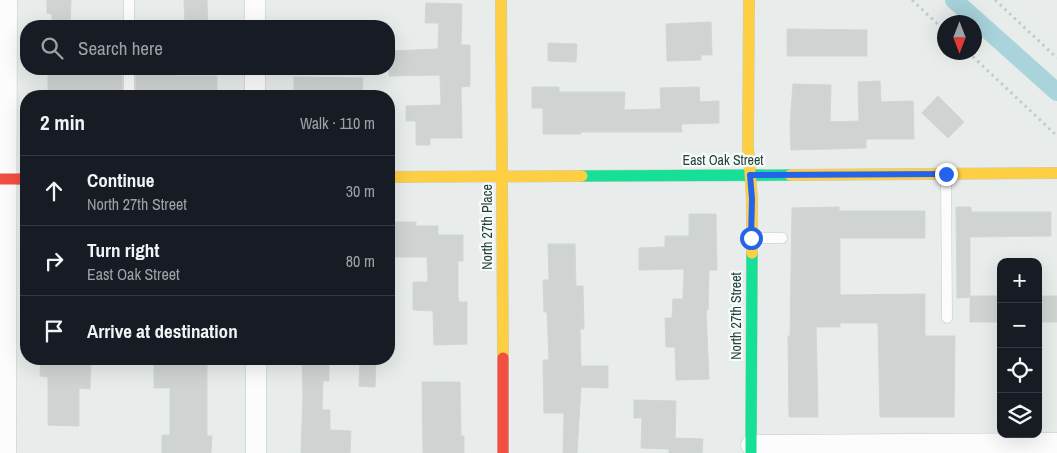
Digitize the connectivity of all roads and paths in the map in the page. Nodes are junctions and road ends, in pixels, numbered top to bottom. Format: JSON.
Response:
{"nodes":[{"id":1,"x":7,"y":0,"type":"edge"},
{"id":2,"x":129,"y":0,"type":"edge"},
{"id":3,"x":255,"y":0,"type":"edge"},
{"id":4,"x":501,"y":0,"type":"edge"},
{"id":5,"x":749,"y":0,"type":"edge"},
{"id":6,"x":912,"y":0,"type":"edge"},
{"id":7,"x":994,"y":0,"type":"edge"},
{"id":8,"x":129,"y":20,"type":"edge"},
{"id":9,"x":255,"y":20,"type":"edge"},
{"id":10,"x":937,"y":23,"type":"edge"},
{"id":11,"x":1057,"y":58,"type":"edge"},
{"id":12,"x":976,"y":60,"type":"edge"},
{"id":13,"x":129,"y":75,"type":"edge"},
{"id":14,"x":255,"y":75,"type":"edge"},
{"id":15,"x":129,"y":90,"type":"edge"},
{"id":16,"x":255,"y":90,"type":"edge"},
{"id":17,"x":1057,"y":136,"type":"edge"},
{"id":18,"x":946,"y":174,"type":"junction"},
{"id":19,"x":1057,"y":174,"type":"edge"},
{"id":20,"x":750,"y":175,"type":"junction"},
{"id":21,"x":502,"y":176,"type":"junction"},
{"id":22,"x":395,"y":177,"type":"edge"},
{"id":23,"x":3,"y":179,"type":"edge"},
{"id":24,"x":20,"y":179,"type":"edge"},
{"id":25,"x":751,"y":238,"type":"junction"},
{"id":26,"x":782,"y":238,"type":"dead end"},
{"id":27,"x":947,"y":318,"type":"dead end"},
{"id":28,"x":256,"y":365,"type":"edge"},
{"id":29,"x":1057,"y":443,"type":"edge"},
{"id":30,"x":751,"y":449,"type":"edge"},
{"id":31,"x":6,"y":453,"type":"edge"},
{"id":32,"x":256,"y":453,"type":"edge"},
{"id":33,"x":503,"y":453,"type":"edge"}],
"edges":[{"from":1,"to":23,"type":"street"},
{"from":2,"to":8,"type":"lane"},
{"from":3,"to":9,"type":"street"},
{"from":4,"to":21,"type":"street","name":"North 27th Place"},
{"from":5,"to":20,"type":"street","name":"North 27th Street"},
{"from":6,"to":10,"type":"path"},
{"from":7,"to":11,"type":"path"},
{"from":12,"to":17,"type":"path"},
{"from":13,"to":15,"type":"lane"},
{"from":14,"to":16,"type":"street"},
{"from":18,"to":19,"type":"street","name":"East Oak Street"},
{"from":18,"to":20,"type":"street","name":"East Oak Street"},
{"from":18,"to":27,"type":"lane"},
{"from":20,"to":21,"type":"street","name":"East Oak Street"},
{"from":20,"to":25,"type":"street","name":"North 27th Street"},
{"from":21,"to":22,"type":"street","name":"East Oak Street"},
{"from":21,"to":33,"type":"street","name":"North 27th Place"},
{"from":23,"to":24,"type":"street"},
{"from":23,"to":31,"type":"street"},
{"from":25,"to":26,"type":"lane"},
{"from":25,"to":30,"type":"street","name":"North 27th Street"},
{"from":28,"to":32,"type":"street"},
{"from":29,"to":30,"type":"street"}]}
